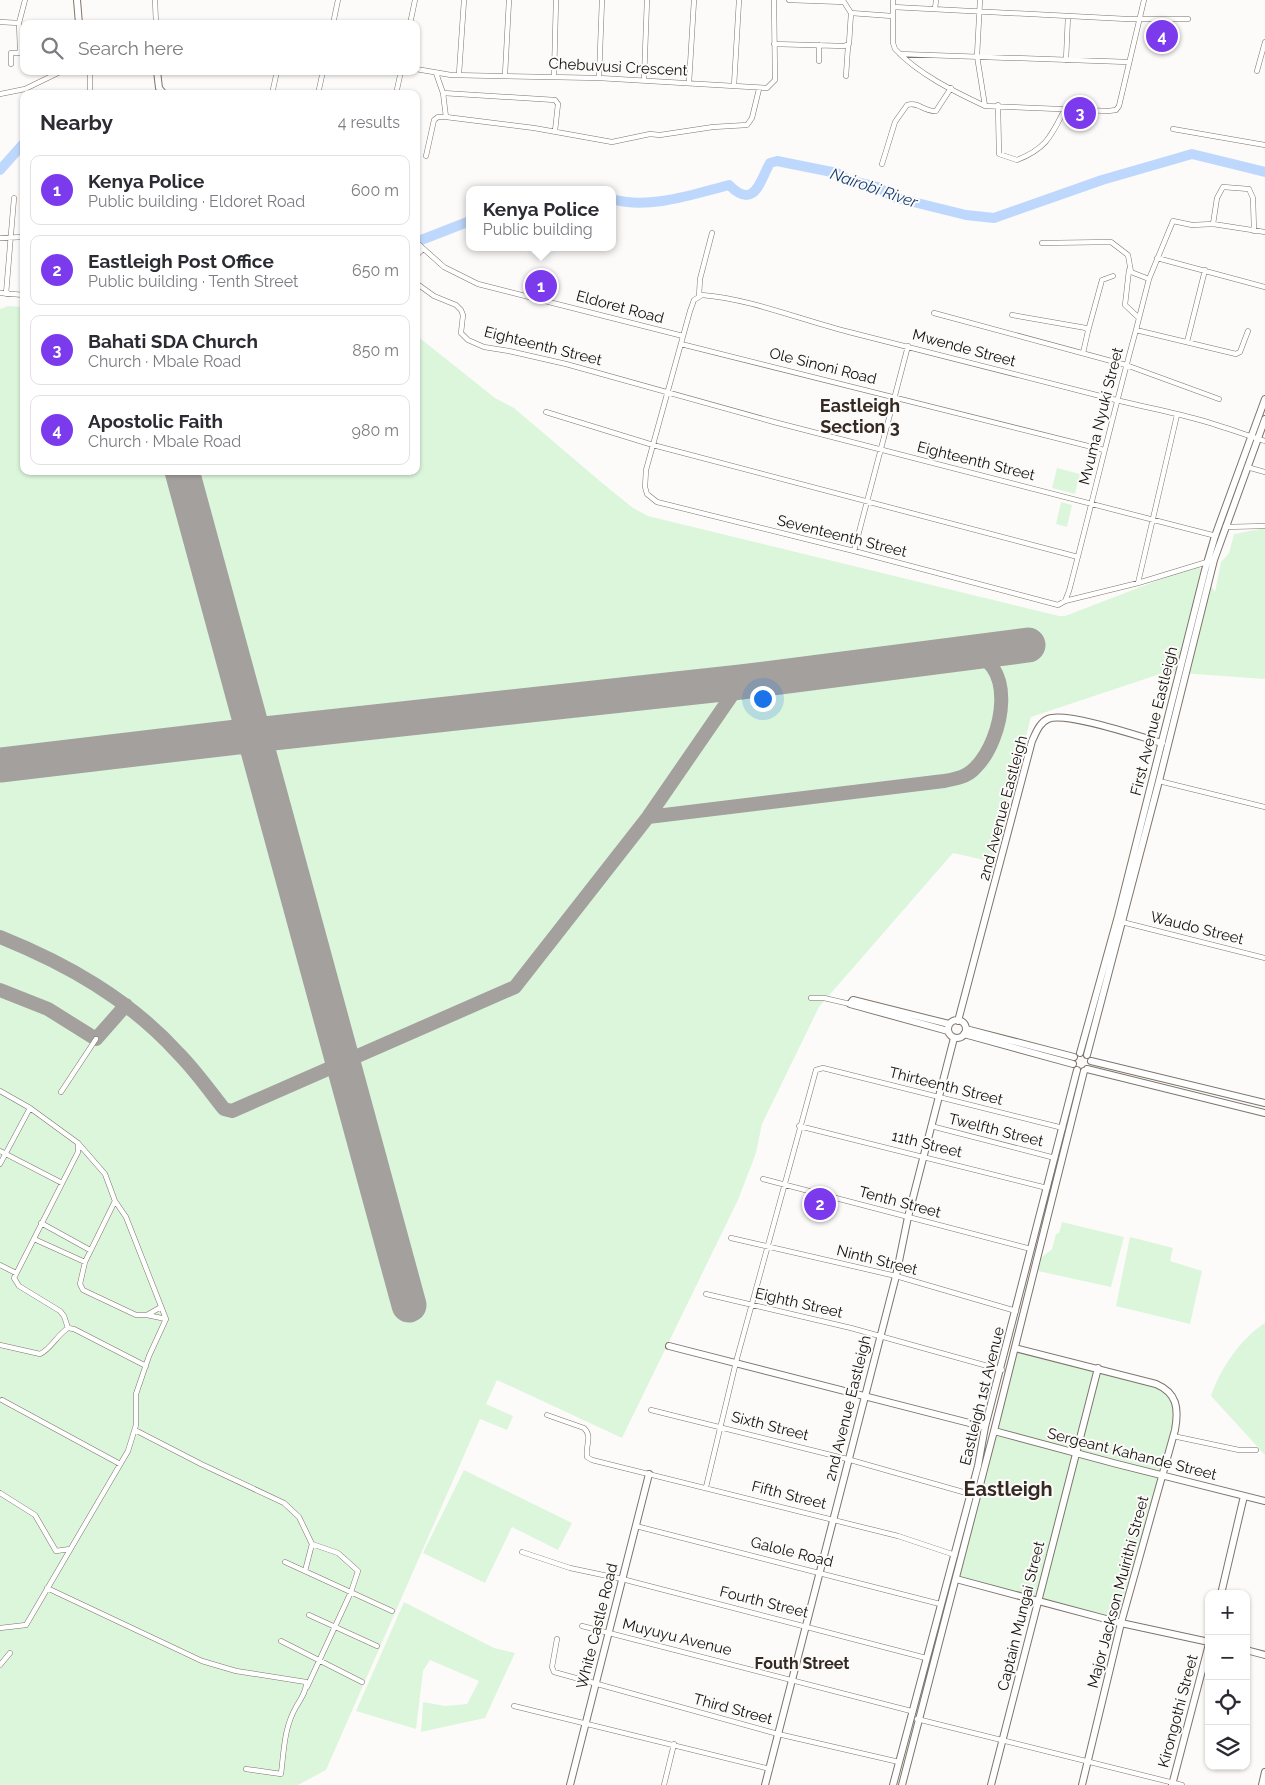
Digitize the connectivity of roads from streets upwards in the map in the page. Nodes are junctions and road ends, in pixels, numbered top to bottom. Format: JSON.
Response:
{"nodes":[{"id":1,"x":25,"y":0,"type":"edge"},
{"id":2,"x":77,"y":0,"type":"edge"},
{"id":3,"x":155,"y":0,"type":"edge"},
{"id":4,"x":338,"y":0,"type":"edge"},
{"id":5,"x":415,"y":0,"type":"edge"},
{"id":6,"x":464,"y":0,"type":"edge"},
{"id":7,"x":509,"y":0,"type":"edge"},
{"id":8,"x":556,"y":0,"type":"edge"},
{"id":9,"x":602,"y":0,"type":"edge"},
{"id":10,"x":648,"y":0,"type":"edge"},
{"id":11,"x":694,"y":0,"type":"edge"},
{"id":12,"x":739,"y":0,"type":"edge"},
{"id":13,"x":774,"y":0,"type":"edge"},
{"id":14,"x":789,"y":0,"type":"edge"},
{"id":15,"x":893,"y":0,"type":"edge"},
{"id":16,"x":936,"y":0,"type":"edge"},
{"id":17,"x":980,"y":0,"type":"edge"},
{"id":18,"x":1144,"y":0,"type":"edge"},
{"id":19,"x":893,"y":7,"type":"junction"},
{"id":20,"x":935,"y":9,"type":"junction"},
{"id":21,"x":978,"y":12,"type":"junction"},
{"id":22,"x":851,"y":14,"type":"junction"},
{"id":23,"x":892,"y":16,"type":"junction"},
{"id":24,"x":1068,"y":16,"type":"junction"},
{"id":25,"x":1139,"y":19,"type":"junction"},
{"id":26,"x":1188,"y":19,"type":"dead end"},
{"id":27,"x":79,"y":20,"type":"edge"},
{"id":28,"x":156,"y":20,"type":"edge"},
{"id":29,"x":334,"y":20,"type":"edge"},
{"id":30,"x":411,"y":20,"type":"edge"},
{"id":31,"x":0,"y":22,"type":"edge"},
{"id":32,"x":19,"y":23,"type":"junction"},
{"id":33,"x":1265,"y":42,"type":"edge"},
{"id":34,"x":774,"y":44,"type":"junction"},
{"id":35,"x":819,"y":45,"type":"junction"},
{"id":36,"x":848,"y":46,"type":"junction"},
{"id":37,"x":900,"y":54,"type":"junction"},
{"id":38,"x":977,"y":56,"type":"junction"},
{"id":39,"x":1066,"y":60,"type":"junction"},
{"id":40,"x":819,"y":61,"type":"dead end"},
{"id":41,"x":1128,"y":62,"type":"junction"},
{"id":42,"x":11,"y":64,"type":"dead end"},
{"id":43,"x":420,"y":70,"type":"edge"},
{"id":44,"x":1257,"y":71,"type":"dead end"},
{"id":45,"x":436,"y":73,"type":"junction"},
{"id":46,"x":459,"y":74,"type":"junction"},
{"id":47,"x":54,"y":75,"type":"edge"},
{"id":48,"x":90,"y":75,"type":"edge"},
{"id":49,"x":157,"y":75,"type":"edge"},
{"id":50,"x":276,"y":75,"type":"edge"},
{"id":51,"x":322,"y":75,"type":"edge"},
{"id":52,"x":400,"y":75,"type":"edge"},
{"id":53,"x":505,"y":75,"type":"junction"},
{"id":54,"x":846,"y":76,"type":"dead end"},
{"id":55,"x":554,"y":77,"type":"junction"},
{"id":56,"x":599,"y":78,"type":"junction"},
{"id":57,"x":644,"y":80,"type":"junction"},
{"id":58,"x":689,"y":83,"type":"junction"},
{"id":59,"x":734,"y":86,"type":"junction"},
{"id":60,"x":951,"y":88,"type":"junction"},
{"id":61,"x":759,"y":89,"type":"junction"},
{"id":62,"x":25,"y":90,"type":"edge"},
{"id":63,"x":90,"y":90,"type":"edge"},
{"id":64,"x":161,"y":90,"type":"edge"},
{"id":65,"x":273,"y":90,"type":"edge"},
{"id":66,"x":319,"y":90,"type":"edge"},
{"id":67,"x":397,"y":90,"type":"edge"},
{"id":68,"x":20,"y":91,"type":"edge"},
{"id":69,"x":443,"y":93,"type":"junction"},
{"id":70,"x":0,"y":94,"type":"edge"},
{"id":71,"x":998,"y":105,"type":"junction"},
{"id":72,"x":985,"y":106,"type":"junction"},
{"id":73,"x":1065,"y":109,"type":"junction"},
{"id":74,"x":446,"y":117,"type":"junction"},
{"id":75,"x":1173,"y":129,"type":"dead end"},
{"id":76,"x":554,"y":131,"type":"junction"},
{"id":77,"x":1265,"y":144,"type":"edge"},
{"id":78,"x":426,"y":156,"type":"dead end"},
{"id":79,"x":882,"y":164,"type":"dead end"},
{"id":80,"x":14,"y":198,"type":"dead end"},
{"id":81,"x":1213,"y":224,"type":"junction"},
{"id":82,"x":1254,"y":231,"type":"junction"},
{"id":83,"x":1265,"y":232,"type":"edge"},
{"id":84,"x":712,"y":233,"type":"dead end"},
{"id":85,"x":12,"y":237,"type":"junction"},
{"id":86,"x":20,"y":237,"type":"edge"},
{"id":87,"x":0,"y":238,"type":"edge"},
{"id":88,"x":1042,"y":243,"type":"dead end"},
{"id":89,"x":422,"y":248,"type":"joint"},
{"id":90,"x":420,"y":251,"type":"edge"},
{"id":91,"x":1157,"y":258,"type":"junction"},
{"id":92,"x":1129,"y":270,"type":"junction"},
{"id":93,"x":1205,"y":270,"type":"junction"},
{"id":94,"x":1113,"y":276,"type":"dead end"},
{"id":95,"x":1149,"y":279,"type":"junction"},
{"id":96,"x":420,"y":285,"type":"edge"},
{"id":97,"x":1265,"y":286,"type":"edge"},
{"id":98,"x":0,"y":293,"type":"edge"},
{"id":99,"x":6,"y":294,"type":"junction"},
{"id":100,"x":20,"y":295,"type":"edge"},
{"id":101,"x":699,"y":296,"type":"junction"},
{"id":102,"x":934,"y":313,"type":"dead end"},
{"id":103,"x":1012,"y":314,"type":"dead end"},
{"id":104,"x":1139,"y":318,"type":"junction"},
{"id":105,"x":1136,"y":330,"type":"junction"},
{"id":106,"x":1088,"y":331,"type":"junction"},
{"id":107,"x":1248,"y":331,"type":"dead end"},
{"id":108,"x":683,"y":336,"type":"junction"},
{"id":109,"x":1187,"y":342,"type":"junction"},
{"id":110,"x":681,"y":344,"type":"junction"},
{"id":111,"x":908,"y":346,"type":"junction"},
{"id":112,"x":1083,"y":353,"type":"junction"},
{"id":113,"x":1126,"y":366,"type":"junction"},
{"id":114,"x":667,"y":393,"type":"junction"},
{"id":115,"x":895,"y":397,"type":"junction"},
{"id":116,"x":1219,"y":399,"type":"dead end"},
{"id":117,"x":1265,"y":399,"type":"edge"},
{"id":118,"x":1118,"y":400,"type":"junction"},
{"id":119,"x":546,"y":412,"type":"dead end"},
{"id":120,"x":1177,"y":415,"type":"junction"},
{"id":121,"x":1265,"y":419,"type":"edge"},
{"id":122,"x":1250,"y":436,"type":"junction"},
{"id":123,"x":1258,"y":438,"type":"junction"},
{"id":124,"x":1265,"y":440,"type":"edge"},
{"id":125,"x":653,"y":445,"type":"junction"},
{"id":126,"x":880,"y":450,"type":"junction"},
{"id":127,"x":1104,"y":450,"type":"junction"},
{"id":128,"x":1247,"y":466,"type":"junction"},
{"id":129,"x":1265,"y":472,"type":"edge"},
{"id":130,"x":867,"y":501,"type":"junction"},
{"id":131,"x":1091,"y":503,"type":"junction"},
{"id":132,"x":1152,"y":519,"type":"junction"},
{"id":133,"x":1265,"y":526,"type":"edge"},
{"id":134,"x":1225,"y":527,"type":"junction"},
{"id":135,"x":1218,"y":536,"type":"junction"},
{"id":136,"x":854,"y":550,"type":"junction"},
{"id":137,"x":1078,"y":557,"type":"junction"},
{"id":138,"x":1207,"y":562,"type":"junction"},
{"id":139,"x":1138,"y":583,"type":"junction"},
{"id":140,"x":1065,"y":601,"type":"junction"},
{"id":141,"x":1162,"y":743,"type":"junction"},
{"id":142,"x":1159,"y":781,"type":"junction"},
{"id":143,"x":1265,"y":807,"type":"edge"},
{"id":144,"x":1122,"y":922,"type":"junction"},
{"id":145,"x":1265,"y":958,"type":"edge"},
{"id":146,"x":811,"y":998,"type":"dead end"},
{"id":147,"x":850,"y":1004,"type":"joint"},
{"id":148,"x":958,"y":1020,"type":"junction"},
{"id":149,"x":949,"y":1027,"type":"junction"},
{"id":150,"x":965,"y":1032,"type":"junction"},
{"id":151,"x":954,"y":1038,"type":"junction"},
{"id":152,"x":96,"y":1039,"type":"dead end"},
{"id":153,"x":1080,"y":1063,"type":"junction"},
{"id":154,"x":0,"y":1091,"type":"edge"},
{"id":155,"x":61,"y":1092,"type":"dead end"},
{"id":156,"x":939,"y":1097,"type":"junction"},
{"id":157,"x":1257,"y":1101,"type":"junction"},
{"id":158,"x":1265,"y":1104,"type":"edge"},
{"id":159,"x":30,"y":1108,"type":"junction"},
{"id":160,"x":1255,"y":1111,"type":"junction"},
{"id":161,"x":1265,"y":1113,"type":"edge"},
{"id":162,"x":799,"y":1126,"type":"junction"},
{"id":163,"x":931,"y":1126,"type":"junction"},
{"id":164,"x":1063,"y":1128,"type":"junction"},
{"id":165,"x":78,"y":1143,"type":"junction"},
{"id":166,"x":2,"y":1152,"type":"edge"},
{"id":167,"x":924,"y":1156,"type":"junction"},
{"id":168,"x":1055,"y":1158,"type":"junction"},
{"id":169,"x":0,"y":1164,"type":"edge"},
{"id":170,"x":763,"y":1180,"type":"dead end"},
{"id":171,"x":62,"y":1182,"type":"junction"},
{"id":172,"x":784,"y":1185,"type":"junction"},
{"id":173,"x":1048,"y":1188,"type":"junction"},
{"id":174,"x":115,"y":1201,"type":"junction"},
{"id":175,"x":908,"y":1217,"type":"junction"},
{"id":176,"x":41,"y":1223,"type":"junction"},
{"id":177,"x":730,"y":1238,"type":"dead end"},
{"id":178,"x":34,"y":1239,"type":"junction"},
{"id":179,"x":768,"y":1246,"type":"junction"},
{"id":180,"x":1031,"y":1249,"type":"junction"},
{"id":181,"x":90,"y":1250,"type":"junction"},
{"id":182,"x":85,"y":1262,"type":"junction"},
{"id":183,"x":0,"y":1265,"type":"edge"},
{"id":184,"x":16,"y":1273,"type":"junction"},
{"id":185,"x":896,"y":1276,"type":"junction"},
{"id":186,"x":706,"y":1294,"type":"dead end"},
{"id":187,"x":752,"y":1306,"type":"junction"},
{"id":188,"x":161,"y":1307,"type":"junction"},
{"id":189,"x":1016,"y":1311,"type":"junction"},
{"id":190,"x":147,"y":1315,"type":"junction"},
{"id":191,"x":166,"y":1319,"type":"junction"},
{"id":192,"x":68,"y":1328,"type":"junction"},
{"id":193,"x":880,"y":1336,"type":"junction"},
{"id":194,"x":0,"y":1345,"type":"edge"},
{"id":195,"x":669,"y":1346,"type":"dead end"},
{"id":196,"x":1014,"y":1348,"type":"junction"},
{"id":197,"x":736,"y":1362,"type":"junction"},
{"id":198,"x":146,"y":1366,"type":"junction"},
{"id":199,"x":1098,"y":1368,"type":"junction"},
{"id":200,"x":1002,"y":1370,"type":"junction"},
{"id":201,"x":865,"y":1396,"type":"junction"},
{"id":202,"x":2,"y":1400,"type":"dead end"},
{"id":203,"x":651,"y":1410,"type":"dead end"},
{"id":204,"x":547,"y":1414,"type":"dead end"},
{"id":205,"x":721,"y":1427,"type":"junction"},
{"id":206,"x":986,"y":1427,"type":"junction"},
{"id":207,"x":135,"y":1430,"type":"junction"},
{"id":208,"x":994,"y":1430,"type":"junction"},
{"id":209,"x":1173,"y":1436,"type":"junction"},
{"id":210,"x":1256,"y":1450,"type":"dead end"},
{"id":211,"x":1076,"y":1454,"type":"junction"},
{"id":212,"x":847,"y":1459,"type":"junction"},
{"id":213,"x":120,"y":1464,"type":"junction"},
{"id":214,"x":649,"y":1474,"type":"junction"},
{"id":215,"x":1162,"y":1475,"type":"junction"},
{"id":216,"x":706,"y":1487,"type":"junction"},
{"id":217,"x":0,"y":1493,"type":"edge"},
{"id":218,"x":970,"y":1494,"type":"junction"},
{"id":219,"x":1244,"y":1496,"type":"junction"},
{"id":220,"x":1265,"y":1501,"type":"edge"},
{"id":221,"x":833,"y":1519,"type":"junction"},
{"id":222,"x":636,"y":1526,"type":"junction"},
{"id":223,"x":312,"y":1544,"type":"junction"},
{"id":224,"x":70,"y":1549,"type":"junction"},
{"id":225,"x":522,"y":1552,"type":"dead end"},
{"id":226,"x":955,"y":1554,"type":"junction"},
{"id":227,"x":285,"y":1562,"type":"dead end"},
{"id":228,"x":305,"y":1571,"type":"junction"},
{"id":229,"x":820,"y":1572,"type":"junction"},
{"id":230,"x":622,"y":1579,"type":"junction"},
{"id":231,"x":956,"y":1579,"type":"junction"},
{"id":232,"x":46,"y":1588,"type":"junction"},
{"id":233,"x":1222,"y":1590,"type":"edge"},
{"id":234,"x":351,"y":1592,"type":"junction"},
{"id":235,"x":1038,"y":1600,"type":"junction"},
{"id":236,"x":940,"y":1604,"type":"junction"},
{"id":237,"x":392,"y":1611,"type":"dead end"},
{"id":238,"x":309,"y":1615,"type":"dead end"},
{"id":239,"x":1121,"y":1623,"type":"junction"},
{"id":240,"x":582,"y":1626,"type":"dead end"},
{"id":241,"x":806,"y":1626,"type":"junction"},
{"id":242,"x":335,"y":1627,"type":"junction"},
{"id":243,"x":0,"y":1628,"type":"edge"},
{"id":244,"x":609,"y":1632,"type":"junction"},
{"id":245,"x":557,"y":1639,"type":"dead end"},
{"id":246,"x":281,"y":1641,"type":"dead end"},
{"id":247,"x":1205,"y":1642,"type":"edge"},
{"id":248,"x":378,"y":1646,"type":"dead end"},
{"id":249,"x":1250,"y":1651,"type":"edge"},
{"id":250,"x":10,"y":1652,"type":"dead end"},
{"id":251,"x":1265,"y":1655,"type":"edge"},
{"id":252,"x":926,"y":1658,"type":"junction"},
{"id":253,"x":1205,"y":1658,"type":"edge"},
{"id":254,"x":321,"y":1660,"type":"junction"},
{"id":255,"x":0,"y":1665,"type":"edge"},
{"id":256,"x":792,"y":1679,"type":"junction"},
{"id":257,"x":362,"y":1682,"type":"dead end"},
{"id":258,"x":595,"y":1685,"type":"junction"},
{"id":259,"x":303,"y":1695,"type":"junction"},
{"id":260,"x":514,"y":1706,"type":"dead end"},
{"id":261,"x":911,"y":1712,"type":"junction"},
{"id":262,"x":917,"y":1719,"type":"junction"},
{"id":263,"x":585,"y":1722,"type":"junction"},
{"id":264,"x":778,"y":1734,"type":"junction"},
{"id":265,"x":1002,"y":1741,"type":"junction"},
{"id":266,"x":674,"y":1744,"type":"junction"},
{"id":267,"x":899,"y":1762,"type":"junction"},
{"id":268,"x":1088,"y":1762,"type":"junction"},
{"id":269,"x":246,"y":1769,"type":"dead end"},
{"id":270,"x":770,"y":1769,"type":"junction"},
{"id":271,"x":1265,"y":1772,"type":"edge"},
{"id":272,"x":1172,"y":1784,"type":"edge"},
{"id":273,"x":570,"y":1785,"type":"edge"},
{"id":274,"x":664,"y":1785,"type":"edge"},
{"id":275,"x":767,"y":1785,"type":"edge"},
{"id":276,"x":893,"y":1785,"type":"edge"},
{"id":277,"x":902,"y":1785,"type":"edge"},
{"id":278,"x":991,"y":1785,"type":"edge"},
{"id":279,"x":1082,"y":1785,"type":"edge"},
{"id":280,"x":1182,"y":1785,"type":"edge"},
{"id":281,"x":1262,"y":1785,"type":"edge"}],
"edges":[{"from":1,"to":32,"type":"street"},
{"from":2,"to":27,"type":"street"},
{"from":3,"to":28,"type":"street"},
{"from":4,"to":29,"type":"street"},
{"from":5,"to":30,"type":"street"},
{"from":6,"to":46,"type":"street"},
{"from":7,"to":53,"type":"street"},
{"from":8,"to":55,"type":"street"},
{"from":9,"to":56,"type":"street"},
{"from":10,"to":57,"type":"street"},
{"from":11,"to":58,"type":"street"},
{"from":12,"to":59,"type":"street"},
{"from":13,"to":34,"type":"street"},
{"from":14,"to":22,"type":"street"},
{"from":15,"to":19,"type":"street"},
{"from":16,"to":20,"type":"street"},
{"from":17,"to":21,"type":"street"},
{"from":18,"to":25,"type":"street"},
{"from":19,"to":20,"type":"street"},
{"from":19,"to":23,"type":"street"},
{"from":20,"to":21,"type":"street"},
{"from":21,"to":24,"type":"street"},
{"from":21,"to":38,"type":"street"},
{"from":22,"to":23,"type":"street"},
{"from":22,"to":36,"type":"street"},
{"from":23,"to":37,"type":"street"},
{"from":24,"to":25,"type":"street"},
{"from":24,"to":39,"type":"street"},
{"from":25,"to":26,"type":"street"},
{"from":25,"to":41,"type":"street"},
{"from":31,"to":32,"type":"street"},
{"from":32,"to":42,"type":"street"},
{"from":33,"to":44,"type":"street"},
{"from":34,"to":35,"type":"street"},
{"from":34,"to":61,"type":"street"},
{"from":35,"to":36,"type":"street"},
{"from":35,"to":40,"type":"street"},
{"from":36,"to":54,"type":"street"},
{"from":37,"to":38,"type":"street"},
{"from":37,"to":60,"type":"street"},
{"from":38,"to":39,"type":"street"},
{"from":38,"to":72,"type":"street"},
{"from":39,"to":41,"type":"street"},
{"from":41,"to":73,"type":"street"},
{"from":43,"to":45,"type":"street","name":"Chebuvusi Crescent"},
{"from":45,"to":46,"type":"street","name":"Chebuvusi Crescent"},
{"from":45,"to":69,"type":"street"},
{"from":46,"to":53,"type":"street","name":"Chebuvusi Crescent"},
{"from":47,"to":62,"type":"street"},
{"from":48,"to":63,"type":"street"},
{"from":49,"to":64,"type":"street"},
{"from":50,"to":65,"type":"street"},
{"from":51,"to":66,"type":"street"},
{"from":52,"to":67,"type":"street"},
{"from":53,"to":55,"type":"street","name":"Chebuvusi Crescent"},
{"from":55,"to":56,"type":"street","name":"Chebuvusi Crescent"},
{"from":56,"to":57,"type":"street","name":"Chebuvusi Crescent"},
{"from":57,"to":58,"type":"street","name":"Chebuvusi Crescent"},
{"from":58,"to":59,"type":"street","name":"Chebuvusi Crescent"},
{"from":59,"to":61,"type":"street","name":"Chebuvusi Crescent"},
{"from":60,"to":72,"type":"street"},
{"from":60,"to":79,"type":"street"},
{"from":61,"to":76,"type":"street"},
{"from":68,"to":70,"type":"street"},
{"from":69,"to":74,"type":"street"},
{"from":69,"to":76,"type":"street"},
{"from":71,"to":72,"type":"street"},
{"from":71,"to":73,"type":"street"},
{"from":71,"to":73,"type":"street"},
{"from":74,"to":76,"type":"street"},
{"from":74,"to":78,"type":"street"},
{"from":75,"to":77,"type":"street"},
{"from":80,"to":85,"type":"street"},
{"from":81,"to":82,"type":"street"},
{"from":81,"to":82,"type":"street"},
{"from":81,"to":91,"type":"street"},
{"from":82,"to":83,"type":"street"},
{"from":84,"to":101,"type":"street"},
{"from":85,"to":86,"type":"street"},
{"from":85,"to":87,"type":"street"},
{"from":85,"to":99,"type":"street"},
{"from":88,"to":92,"type":"street"},
{"from":89,"to":90,"type":"street"},
{"from":89,"to":108,"type":"street","name":"Eldoret Road"},
{"from":91,"to":93,"type":"street"},
{"from":91,"to":95,"type":"street"},
{"from":92,"to":95,"type":"street"},
{"from":92,"to":104,"type":"street"},
{"from":93,"to":97,"type":"street"},
{"from":93,"to":109,"type":"street"},
{"from":94,"to":106,"type":"street"},
{"from":95,"to":104,"type":"street"},
{"from":96,"to":114,"type":"street","name":"Eighteenth Street"},
{"from":98,"to":99,"type":"street"},
{"from":99,"to":100,"type":"street"},
{"from":101,"to":108,"type":"street"},
{"from":101,"to":111,"type":"street","name":"Mwende Street"},
{"from":102,"to":112,"type":"street"},
{"from":103,"to":106,"type":"street"},
{"from":104,"to":105,"type":"street"},
{"from":105,"to":109,"type":"street","name":"Mvuma Nyuki Street"},
{"from":105,"to":113,"type":"street","name":"Mvuma Nyuki Street"},
{"from":106,"to":112,"type":"street"},
{"from":107,"to":109,"type":"street","name":"Mvuma Nyuki Street"},
{"from":108,"to":110,"type":"street"},
{"from":110,"to":114,"type":"street"},
{"from":110,"to":115,"type":"street","name":"Ole Sinoni Road"},
{"from":111,"to":115,"type":"street"},
{"from":111,"to":118,"type":"street","name":"Mwende Street"},
{"from":112,"to":113,"type":"street"},
{"from":113,"to":116,"type":"street"},
{"from":113,"to":118,"type":"street","name":"Mvuma Nyuki Street"},
{"from":114,"to":125,"type":"street"},
{"from":114,"to":126,"type":"street","name":"Eighteenth Street"},
{"from":115,"to":126,"type":"street"},
{"from":115,"to":127,"type":"street","name":"Ole Sinoni Road"},
{"from":117,"to":122,"type":"street","name":"First Avenue Eastleigh"},
{"from":118,"to":120,"type":"street","name":"Mwende Street"},
{"from":118,"to":127,"type":"street","name":"Mvuma Nyuki Street"},
{"from":119,"to":125,"type":"street"},
{"from":120,"to":122,"type":"street","name":"Mwende Street"},
{"from":120,"to":132,"type":"street"},
{"from":121,"to":123,"type":"street","name":"First Avenue Eastleigh"},
{"from":122,"to":123,"type":"street","name":"Mwende Street"},
{"from":122,"to":135,"type":"street","name":"First Avenue Eastleigh"},
{"from":123,"to":124,"type":"street","name":"Mwende Street"},
{"from":123,"to":128,"type":"street","name":"First Avenue Eastleigh"},
{"from":125,"to":130,"type":"street"},
{"from":125,"to":136,"type":"street","name":"Seventeenth Street"},
{"from":126,"to":130,"type":"street"},
{"from":126,"to":131,"type":"street","name":"Eighteenth Street"},
{"from":127,"to":131,"type":"street","name":"Mvuma Nyuki Street"},
{"from":128,"to":129,"type":"street"},
{"from":128,"to":134,"type":"street","name":"First Avenue Eastleigh"},
{"from":130,"to":136,"type":"street"},
{"from":130,"to":137,"type":"street"},
{"from":131,"to":132,"type":"street","name":"Eighteenth Street"},
{"from":131,"to":137,"type":"street","name":"Mvuma Nyuki Street"},
{"from":132,"to":135,"type":"street","name":"Eighteenth Street"},
{"from":132,"to":139,"type":"street"},
{"from":133,"to":134,"type":"street"},
{"from":134,"to":135,"type":"street","name":"First Avenue Eastleigh"},
{"from":135,"to":138,"type":"street","name":"First Avenue Eastleigh"},
{"from":135,"to":142,"type":"street","name":"First Avenue Eastleigh"},
{"from":136,"to":140,"type":"street","name":"Seventeenth Street"},
{"from":137,"to":140,"type":"street","name":"Mvuma Nyuki Street"},
{"from":138,"to":139,"type":"street"},
{"from":138,"to":141,"type":"street","name":"First Avenue Eastleigh"},
{"from":139,"to":140,"type":"street"},
{"from":141,"to":148,"type":"street","name":"2nd Avenue Eastleigh"},
{"from":141,"to":153,"type":"street","name":"First Avenue Eastleigh"},
{"from":142,"to":143,"type":"street"},
{"from":142,"to":144,"type":"street","name":"First Avenue Eastleigh"},
{"from":144,"to":145,"type":"street","name":"Waudo Street"},
{"from":144,"to":153,"type":"street","name":"First Avenue Eastleigh"},
{"from":146,"to":147,"type":"street"},
{"from":147,"to":149,"type":"street"},
{"from":148,"to":149,"type":"street"},
{"from":148,"to":150,"type":"street"},
{"from":149,"to":151,"type":"street"},
{"from":150,"to":151,"type":"street"},
{"from":150,"to":153,"type":"street"},
{"from":151,"to":156,"type":"street","name":"2nd Avenue Eastleigh"},
{"from":152,"to":155,"type":"street"},
{"from":153,"to":157,"type":"street"},
{"from":153,"to":160,"type":"street"},
{"from":153,"to":164,"type":"street","name":"Eastleigh 1st Avenue"},
{"from":153,"to":196,"type":"street","name":"Eastleigh 1st Avenue"},
{"from":154,"to":159,"type":"street"},
{"from":156,"to":162,"type":"street","name":"Thirteenth Street"},
{"from":156,"to":163,"type":"street","name":"2nd Avenue Eastleigh"},
{"from":156,"to":164,"type":"street","name":"Thirteenth Street"},
{"from":157,"to":158,"type":"street"},
{"from":157,"to":160,"type":"street"},
{"from":159,"to":165,"type":"street"},
{"from":159,"to":166,"type":"street"},
{"from":160,"to":161,"type":"street"},
{"from":162,"to":167,"type":"street","name":"11th Street"},
{"from":162,"to":172,"type":"street"},
{"from":163,"to":167,"type":"street","name":"2nd Avenue Eastleigh"},
{"from":163,"to":168,"type":"street","name":"Twelfth Street"},
{"from":164,"to":168,"type":"street","name":"Eastleigh 1st Avenue"},
{"from":165,"to":171,"type":"street"},
{"from":165,"to":174,"type":"street"},
{"from":166,"to":169,"type":"street"},
{"from":166,"to":171,"type":"street"},
{"from":167,"to":173,"type":"street","name":"11th Street"},
{"from":167,"to":175,"type":"street","name":"2nd Avenue Eastleigh"},
{"from":168,"to":173,"type":"street","name":"Eastleigh 1st Avenue"},
{"from":170,"to":172,"type":"street","name":"Tenth Street"},
{"from":171,"to":176,"type":"street"},
{"from":172,"to":175,"type":"street","name":"Tenth Street"},
{"from":172,"to":179,"type":"street"},
{"from":173,"to":180,"type":"street","name":"Eastleigh 1st Avenue"},
{"from":174,"to":181,"type":"street"},
{"from":174,"to":188,"type":"street"},
{"from":175,"to":180,"type":"street","name":"Tenth Street"},
{"from":175,"to":185,"type":"street","name":"2nd Avenue Eastleigh"},
{"from":176,"to":178,"type":"street"},
{"from":176,"to":181,"type":"street"},
{"from":177,"to":179,"type":"street","name":"Ninth Street"},
{"from":178,"to":182,"type":"street"},
{"from":178,"to":184,"type":"street"},
{"from":179,"to":185,"type":"street","name":"Ninth Street"},
{"from":179,"to":187,"type":"street"},
{"from":180,"to":189,"type":"street","name":"Eastleigh 1st Avenue"},
{"from":181,"to":182,"type":"street"},
{"from":182,"to":190,"type":"street"},
{"from":183,"to":184,"type":"street"},
{"from":184,"to":192,"type":"street"},
{"from":185,"to":189,"type":"street","name":"Ninth Street"},
{"from":185,"to":193,"type":"street","name":"2nd Avenue Eastleigh"},
{"from":186,"to":187,"type":"street","name":"Eighth Street"},
{"from":187,"to":193,"type":"street","name":"Eighth Street"},
{"from":187,"to":197,"type":"street"},
{"from":188,"to":190,"type":"street"},
{"from":188,"to":191,"type":"street"},
{"from":189,"to":200,"type":"street","name":"Eastleigh 1st Avenue"},
{"from":190,"to":191,"type":"street"},
{"from":191,"to":198,"type":"street"},
{"from":192,"to":194,"type":"street"},
{"from":192,"to":198,"type":"street"},
{"from":193,"to":200,"type":"street","name":"Eighth Street"},
{"from":193,"to":201,"type":"street","name":"2nd Avenue Eastleigh"},
{"from":195,"to":197,"type":"street"},
{"from":196,"to":199,"type":"street"},
{"from":196,"to":208,"type":"street","name":"Eastleigh 1st Avenue"},
{"from":197,"to":201,"type":"street"},
{"from":197,"to":205,"type":"street"},
{"from":198,"to":207,"type":"street"},
{"from":199,"to":209,"type":"street","name":"Major Jackson Muirithi Street"},
{"from":199,"to":211,"type":"street","name":"Captain Mungai Street"},
{"from":200,"to":206,"type":"street","name":"Eastleigh 1st Avenue"},
{"from":201,"to":206,"type":"street"},
{"from":201,"to":212,"type":"street","name":"2nd Avenue Eastleigh"},
{"from":202,"to":213,"type":"street"},
{"from":203,"to":205,"type":"street","name":"Sixth Street"},
{"from":204,"to":214,"type":"street","name":"Fifth Street"},
{"from":205,"to":212,"type":"street","name":"Sixth Street"},
{"from":205,"to":216,"type":"street"},
{"from":206,"to":218,"type":"street","name":"Eastleigh 1st Avenue"},
{"from":207,"to":213,"type":"street"},
{"from":207,"to":223,"type":"street"},
{"from":208,"to":211,"type":"street","name":"Sergeant Kahande Street"},
{"from":208,"to":231,"type":"street","name":"Eastleigh 1st Avenue"},
{"from":209,"to":210,"type":"street"},
{"from":209,"to":215,"type":"street","name":"Major Jackson Muirithi Street"},
{"from":211,"to":215,"type":"street","name":"Sergeant Kahande Street"},
{"from":211,"to":235,"type":"street","name":"Captain Mungai Street"},
{"from":212,"to":218,"type":"street","name":"Sixth Street"},
{"from":212,"to":221,"type":"street","name":"2nd Avenue Eastleigh"},
{"from":213,"to":224,"type":"street"},
{"from":214,"to":216,"type":"street","name":"Fifth Street"},
{"from":214,"to":222,"type":"street","name":"White Castle Road"},
{"from":215,"to":219,"type":"street","name":"Sergeant Kahande Street"},
{"from":215,"to":239,"type":"street","name":"Major Jackson Muirithi Street"},
{"from":216,"to":221,"type":"street","name":"Fifth Street"},
{"from":217,"to":224,"type":"street"},
{"from":218,"to":226,"type":"street","name":"Eastleigh 1st Avenue"},
{"from":219,"to":220,"type":"street","name":"Sergeant Kahande Street"},
{"from":219,"to":233,"type":"street"},
{"from":221,"to":226,"type":"street","name":"Fifth Street"},
{"from":221,"to":229,"type":"street","name":"2nd Avenue Eastleigh"},
{"from":222,"to":229,"type":"street","name":"Galole Road"},
{"from":222,"to":230,"type":"street","name":"White Castle Road"},
{"from":223,"to":228,"type":"street"},
{"from":223,"to":234,"type":"street"},
{"from":224,"to":232,"type":"street"},
{"from":225,"to":230,"type":"street","name":"Fourth Street"},
{"from":226,"to":236,"type":"street","name":"Eastleigh 1st Avenue"},
{"from":227,"to":228,"type":"street"},
{"from":228,"to":234,"type":"street"},
{"from":229,"to":236,"type":"street","name":"Galole Road"},
{"from":229,"to":241,"type":"street","name":"2nd Avenue Eastleigh"},
{"from":230,"to":241,"type":"street","name":"Fourth Street"},
{"from":230,"to":244,"type":"street","name":"White Castle Road"},
{"from":231,"to":235,"type":"street"},
{"from":231,"to":262,"type":"street","name":"Eastleigh 1st Avenue"},
{"from":232,"to":243,"type":"street"},
{"from":232,"to":259,"type":"street"},
{"from":234,"to":237,"type":"street"},
{"from":234,"to":242,"type":"street"},
{"from":235,"to":239,"type":"street"},
{"from":235,"to":265,"type":"street","name":"Captain Mungai Street"},
{"from":236,"to":252,"type":"street","name":"Eastleigh 1st Avenue"},
{"from":238,"to":242,"type":"street"},
{"from":239,"to":247,"type":"street"},
{"from":239,"to":268,"type":"street","name":"Major Jackson Muirithi Street"},
{"from":240,"to":244,"type":"street","name":"Muyuyu Avenue"},
{"from":241,"to":252,"type":"street","name":"Fourth Street"},
{"from":241,"to":256,"type":"street","name":"2nd Avenue Eastleigh"},
{"from":242,"to":248,"type":"street"},
{"from":242,"to":254,"type":"street"},
{"from":244,"to":256,"type":"street","name":"Muyuyu Avenue"},
{"from":244,"to":258,"type":"street","name":"White Castle Road"},
{"from":245,"to":258,"type":"street","name":"Third Street"},
{"from":246,"to":254,"type":"street"},
{"from":249,"to":251,"type":"street"},
{"from":250,"to":255,"type":"street"},
{"from":252,"to":261,"type":"street","name":"Eastleigh 1st Avenue"},
{"from":253,"to":272,"type":"street","name":"Kirongothi Street"},
{"from":254,"to":257,"type":"street"},
{"from":254,"to":259,"type":"street"},
{"from":256,"to":261,"type":"street","name":"Muyuyu Avenue"},
{"from":256,"to":264,"type":"street","name":"2nd Avenue Eastleigh"},
{"from":258,"to":263,"type":"street","name":"White Castle Road"},
{"from":258,"to":264,"type":"street","name":"Third Street"},
{"from":259,"to":269,"type":"street"},
{"from":260,"to":263,"type":"street"},
{"from":261,"to":267,"type":"street","name":"Eastleigh 1st Avenue"},
{"from":262,"to":265,"type":"street"},
{"from":262,"to":277,"type":"street","name":"Eastleigh 1st Avenue"},
{"from":263,"to":266,"type":"street"},
{"from":263,"to":273,"type":"street","name":"White Castle Road"},
{"from":264,"to":267,"type":"street","name":"Third Street"},
{"from":264,"to":270,"type":"street","name":"2nd Avenue Eastleigh"},
{"from":265,"to":268,"type":"street"},
{"from":265,"to":278,"type":"street","name":"Captain Mungai Street"},
{"from":266,"to":270,"type":"street"},
{"from":266,"to":274,"type":"street"},
{"from":267,"to":276,"type":"street","name":"Eastleigh 1st Avenue"},
{"from":268,"to":272,"type":"street"},
{"from":268,"to":279,"type":"street","name":"Major Jackson Muirithi Street"},
{"from":270,"to":275,"type":"street","name":"2nd Avenue Eastleigh"},
{"from":271,"to":281,"type":"street"},
{"from":272,"to":280,"type":"street"}]}
